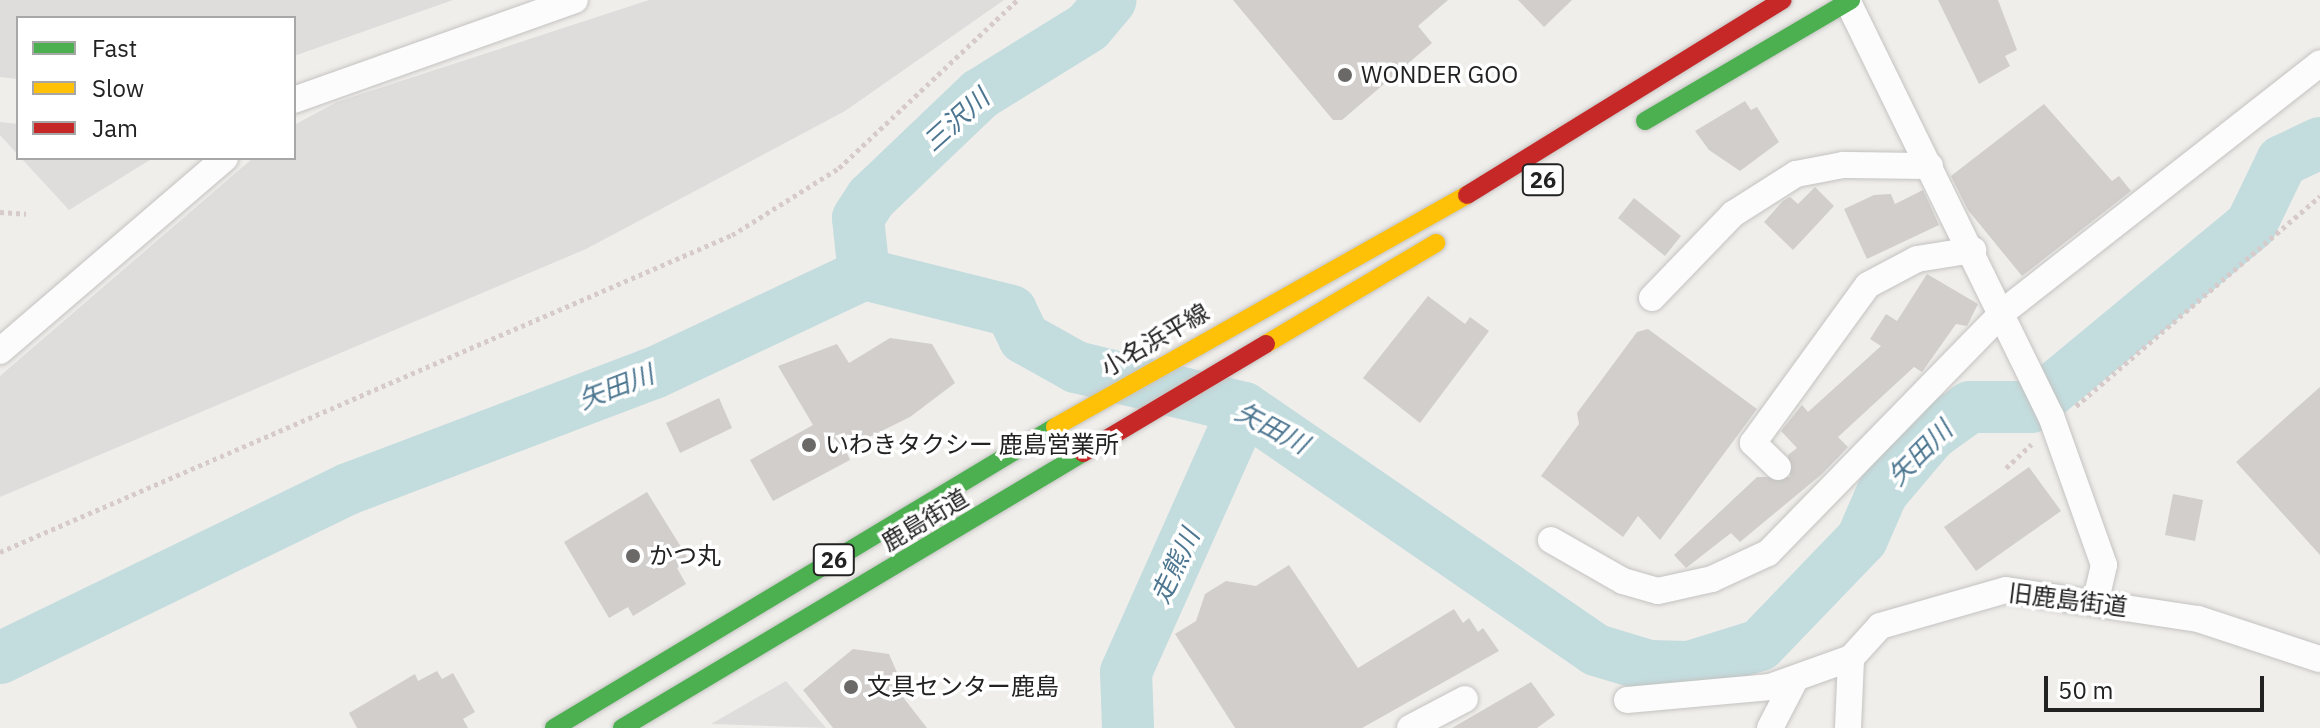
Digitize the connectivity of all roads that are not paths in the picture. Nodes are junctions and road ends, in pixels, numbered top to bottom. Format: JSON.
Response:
{"nodes":[{"id":1,"x":575,"y":0,"type":"edge"},
{"id":2,"x":1783,"y":0,"type":"edge"},
{"id":3,"x":1849,"y":1,"type":"edge"},
{"id":4,"x":2320,"y":63,"type":"edge"},
{"id":5,"x":296,"y":99,"type":"edge"},
{"id":6,"x":1631,"y":129,"type":"dead end"},
{"id":7,"x":223,"y":160,"type":"edge"},
{"id":8,"x":1930,"y":166,"type":"junction"},
{"id":9,"x":1454,"y":232,"type":"dead end"},
{"id":10,"x":1973,"y":250,"type":"junction"},
{"id":11,"x":1652,"y":298,"type":"dead end"},
{"id":12,"x":2007,"y":321,"type":"junction"},
{"id":13,"x":0,"y":351,"type":"edge"},
{"id":14,"x":1778,"y":467,"type":"dead end"},
{"id":15,"x":1551,"y":540,"type":"dead end"},
{"id":16,"x":2096,"y":601,"type":"junction"},
{"id":17,"x":1851,"y":658,"type":"junction"},
{"id":18,"x":2320,"y":659,"type":"edge"},
{"id":19,"x":1795,"y":680,"type":"junction"},
{"id":20,"x":1465,"y":699,"type":"dead end"},
{"id":21,"x":1627,"y":700,"type":"dead end"},
{"id":22,"x":554,"y":728,"type":"edge"},
{"id":23,"x":622,"y":728,"type":"edge"},
{"id":24,"x":1410,"y":728,"type":"edge"},
{"id":25,"x":1770,"y":728,"type":"edge"},
{"id":26,"x":1848,"y":728,"type":"edge"}],
"edges":[{"from":1,"to":5,"type":"street"},
{"from":2,"to":22,"type":"main road","name":"小名浜平線","number":"26"},
{"from":3,"to":6,"type":"main road"},
{"from":3,"to":8,"type":"street"},
{"from":4,"to":12,"type":"street"},
{"from":7,"to":13,"type":"street"},
{"from":8,"to":10,"type":"street"},
{"from":8,"to":11,"type":"street"},
{"from":9,"to":23,"type":"main road","name":"鹿島街道","number":"26"},
{"from":10,"to":12,"type":"street"},
{"from":10,"to":14,"type":"street"},
{"from":12,"to":15,"type":"street"},
{"from":12,"to":16,"type":"street"},
{"from":16,"to":17,"type":"street","name":"旧鹿島街道"},
{"from":16,"to":18,"type":"street","name":"旧鹿島街道"},
{"from":17,"to":19,"type":"street"},
{"from":17,"to":26,"type":"street"},
{"from":19,"to":21,"type":"street"},
{"from":19,"to":25,"type":"street"},
{"from":20,"to":24,"type":"street"}]}
